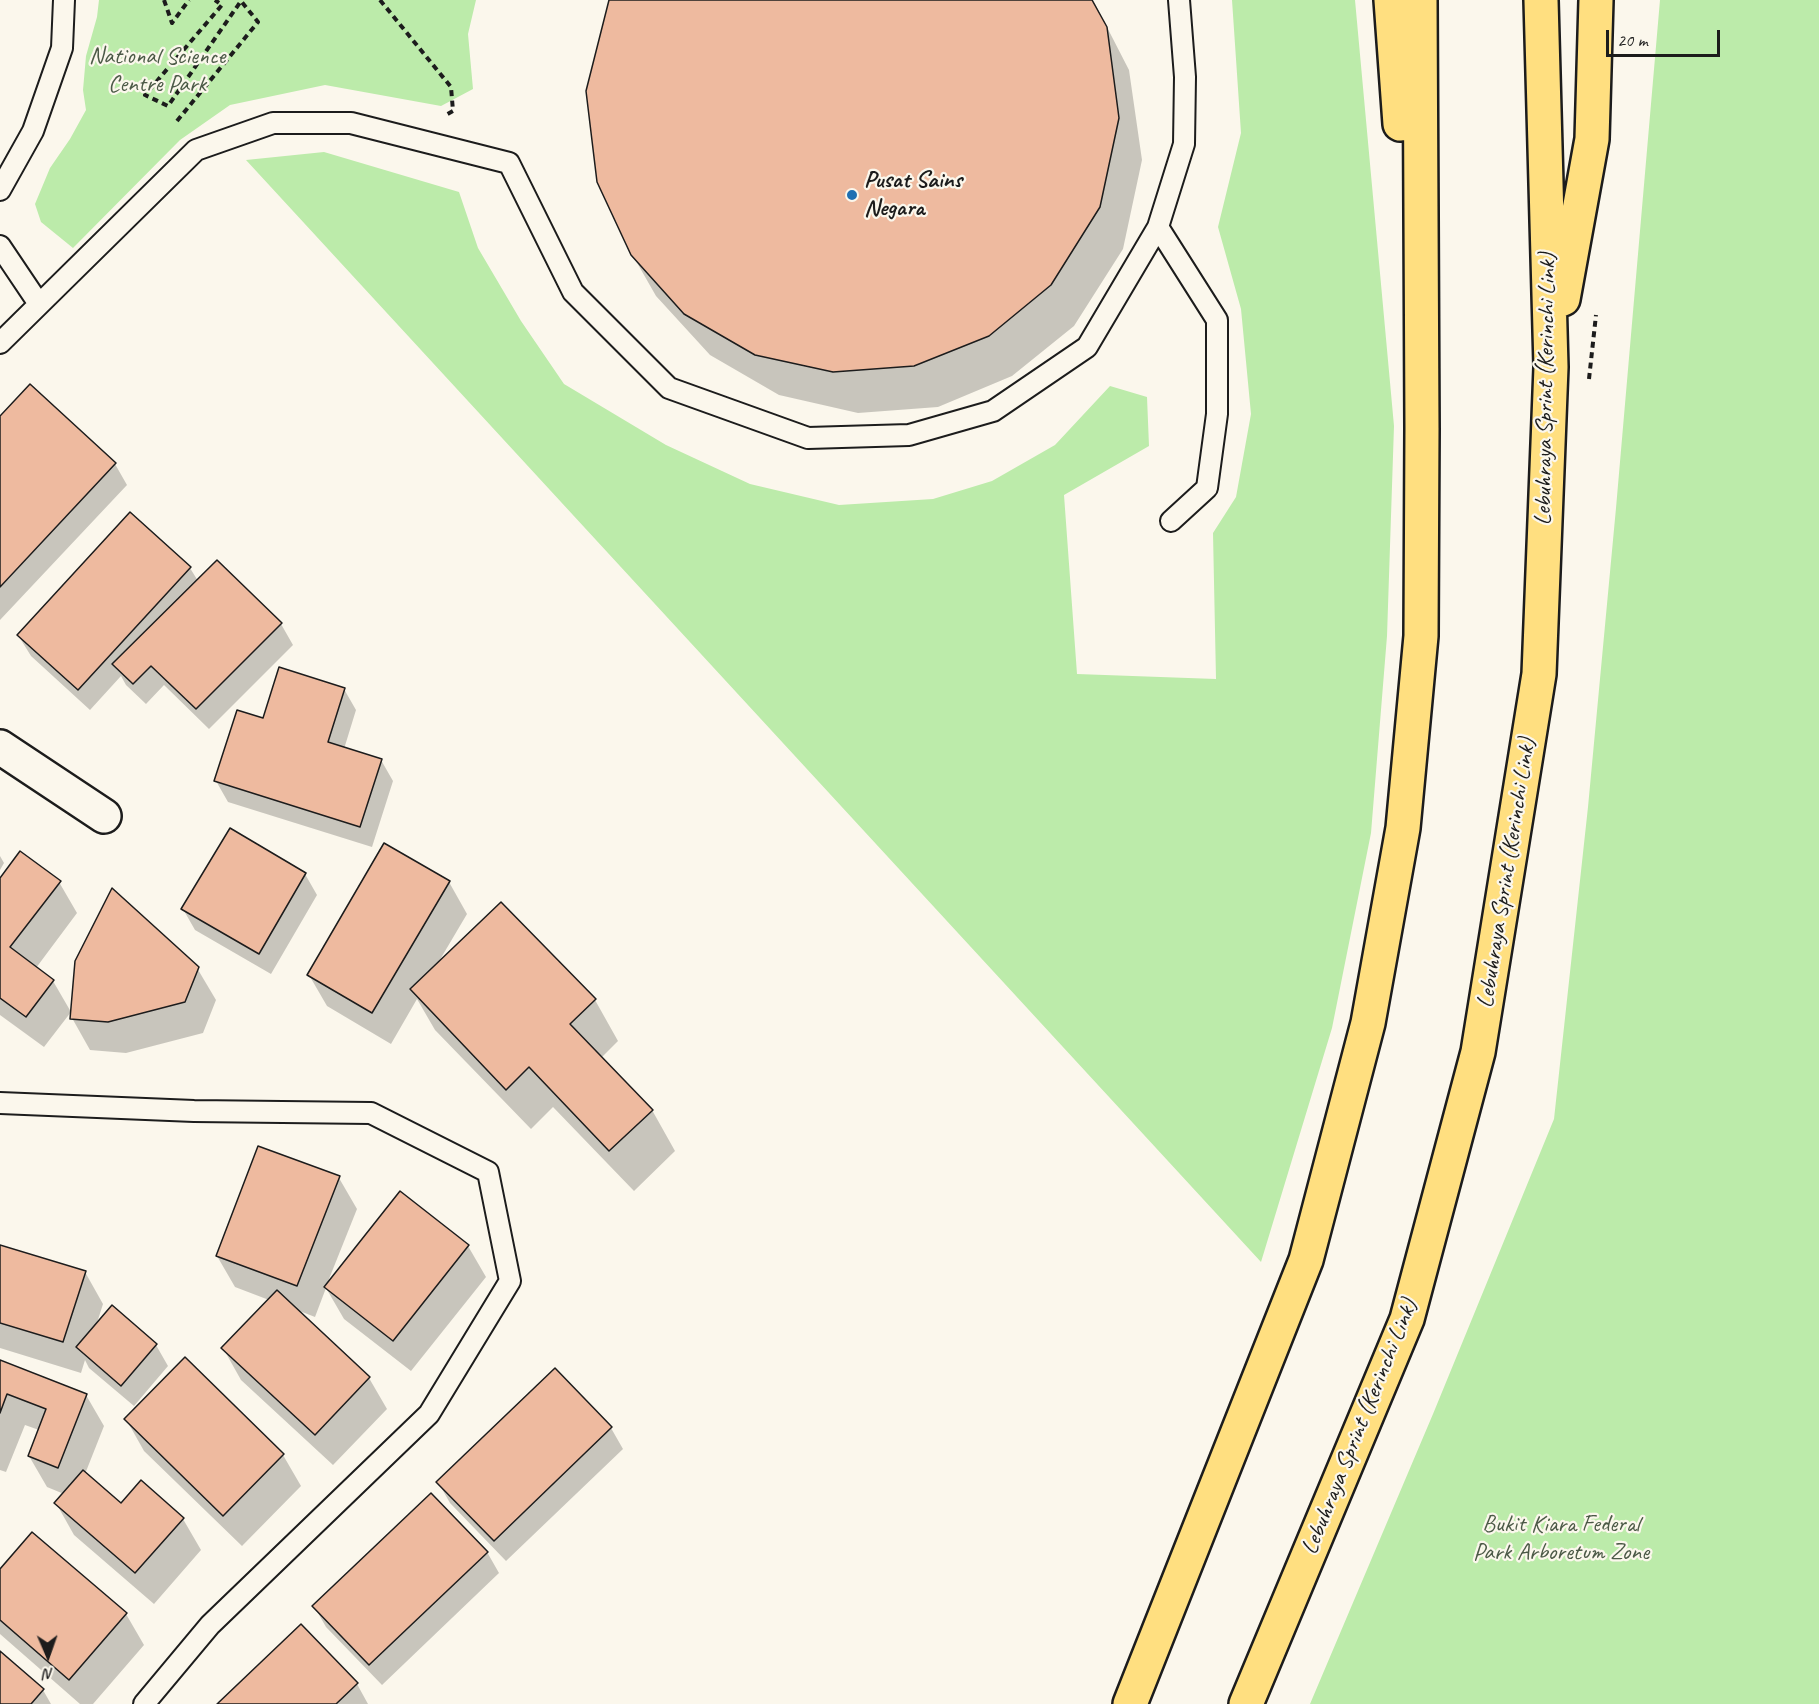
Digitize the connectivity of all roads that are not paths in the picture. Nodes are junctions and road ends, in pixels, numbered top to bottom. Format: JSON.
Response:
{"nodes":[{"id":1,"x":64,"y":0,"type":"edge"},
{"id":2,"x":1179,"y":0,"type":"edge"},
{"id":3,"x":1391,"y":0,"type":"edge"},
{"id":4,"x":1420,"y":0,"type":"edge"},
{"id":5,"x":1541,"y":0,"type":"edge"},
{"id":6,"x":1596,"y":0,"type":"edge"},
{"id":7,"x":0,"y":190,"type":"edge"},
{"id":8,"x":1158,"y":227,"type":"junction"},
{"id":9,"x":0,"y":246,"type":"edge"},
{"id":10,"x":39,"y":304,"type":"junction"},
{"id":11,"x":0,"y":343,"type":"edge"},
{"id":12,"x":1551,"y":367,"type":"junction"},
{"id":13,"x":1422,"y":428,"type":"junction"},
{"id":14,"x":1171,"y":521,"type":"dead end"},
{"id":15,"x":0,"y":747,"type":"edge"},
{"id":16,"x":104,"y":816,"type":"dead end"},
{"id":17,"x":0,"y":1104,"type":"edge"},
{"id":18,"x":144,"y":1704,"type":"edge"},
{"id":19,"x":1131,"y":1704,"type":"edge"},
{"id":20,"x":1246,"y":1704,"type":"edge"}],
"edges":[{"from":1,"to":7,"type":"lane"},
{"from":2,"to":8,"type":"lane"},
{"from":3,"to":13,"type":"highway"},
{"from":4,"to":13,"type":"highway"},
{"from":5,"to":12,"type":"highway","name":"Lebuhraya Sprint (Kerinchi Link)"},
{"from":6,"to":12,"type":"highway"},
{"from":8,"to":10,"type":"lane"},
{"from":8,"to":14,"type":"lane"},
{"from":9,"to":10,"type":"lane"},
{"from":10,"to":11,"type":"lane"},
{"from":12,"to":20,"type":"highway","name":"Lebuhraya Sprint (Kerinchi Link)"},
{"from":13,"to":19,"type":"highway"},
{"from":15,"to":16,"type":"street"},
{"from":17,"to":18,"type":"lane"}]}
